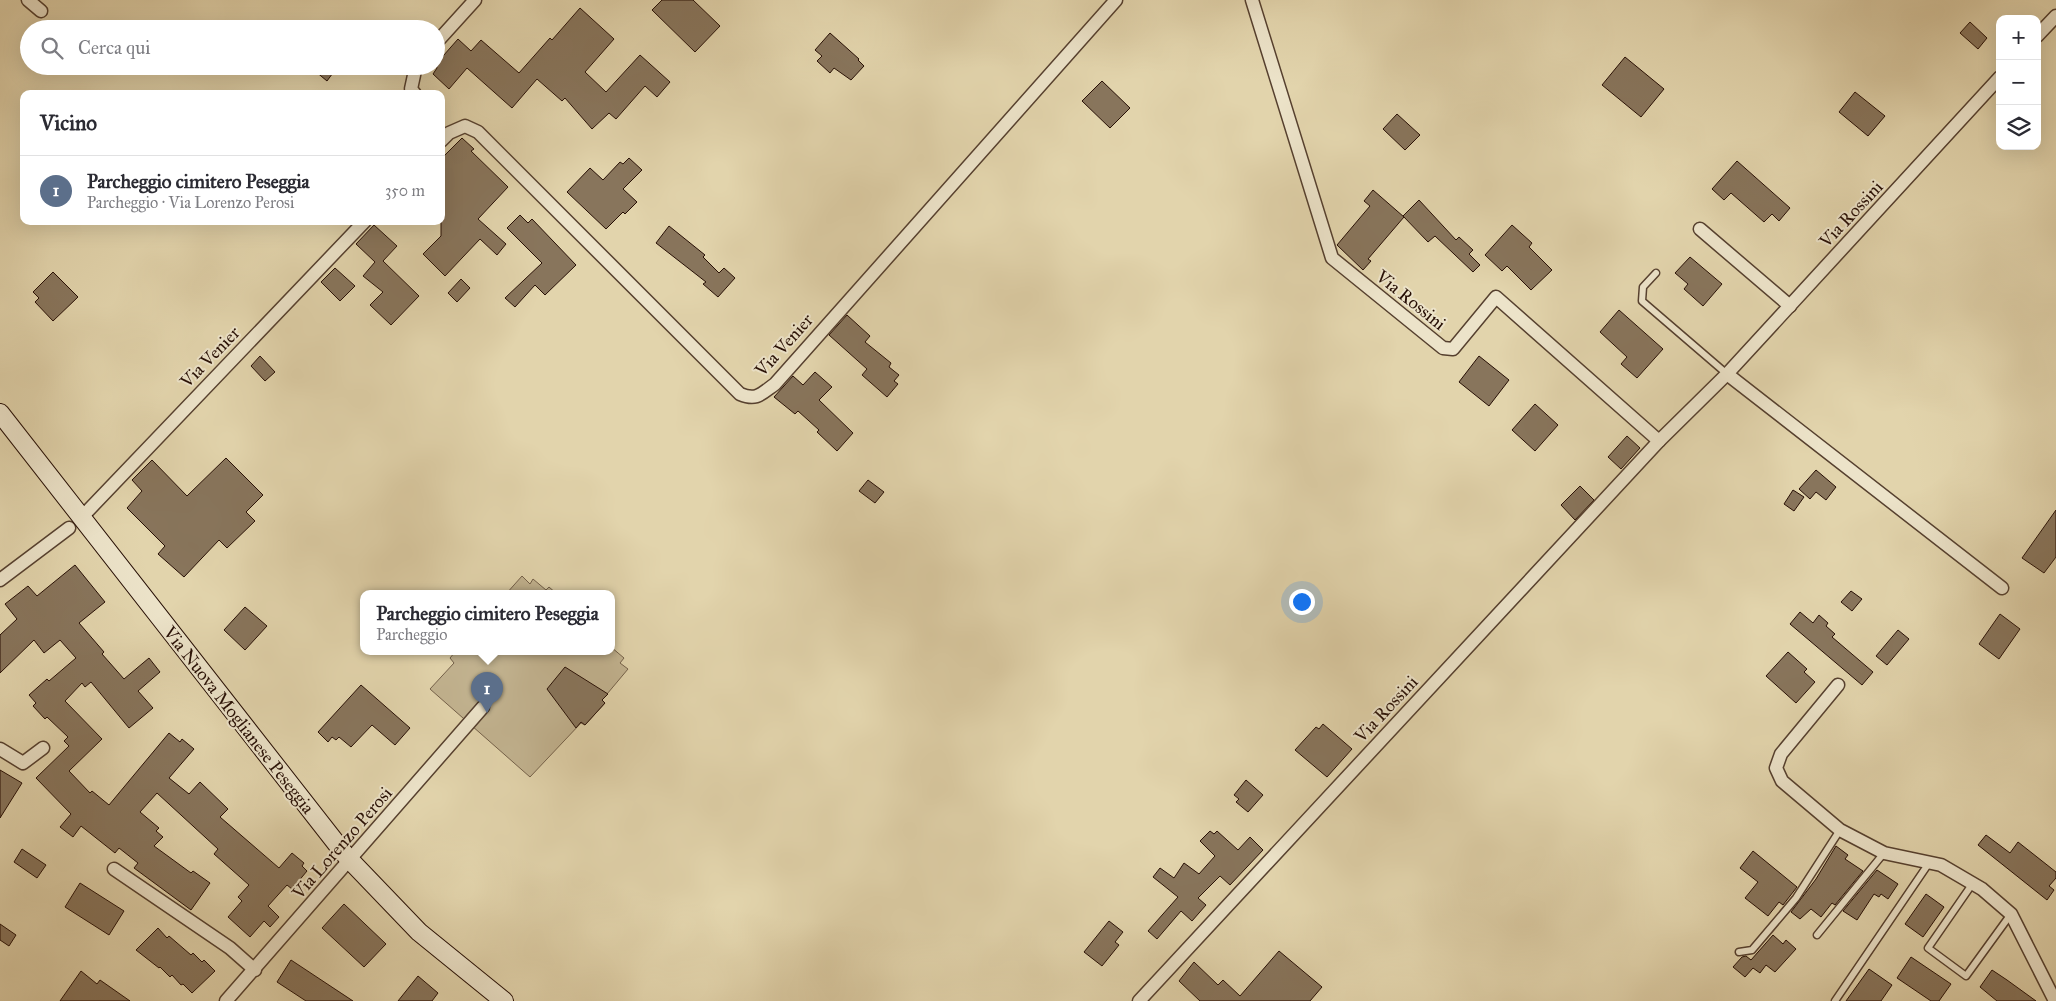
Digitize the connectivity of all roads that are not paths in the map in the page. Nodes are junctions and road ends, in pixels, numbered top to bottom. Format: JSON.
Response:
{"nodes":[{"id":1,"x":28,"y":0,"type":"edge"},
{"id":2,"x":475,"y":0,"type":"edge"},
{"id":3,"x":1116,"y":0,"type":"edge"},
{"id":4,"x":1254,"y":4,"type":"edge"},
{"id":5,"x":41,"y":11,"type":"dead end"},
{"id":6,"x":2056,"y":16,"type":"edge"},
{"id":7,"x":2041,"y":32,"type":"edge"},
{"id":8,"x":445,"y":33,"type":"edge"},
{"id":9,"x":414,"y":75,"type":"edge"},
{"id":10,"x":1996,"y":81,"type":"edge"},
{"id":11,"x":412,"y":90,"type":"edge"},
{"id":12,"x":445,"y":133,"type":"edge"},
{"id":13,"x":360,"y":225,"type":"edge"},
{"id":14,"x":1700,"y":229,"type":"dead end"},
{"id":15,"x":1656,"y":273,"type":"dead end"},
{"id":16,"x":1790,"y":306,"type":"junction"},
{"id":17,"x":1727,"y":374,"type":"junction"},
{"id":18,"x":0,"y":413,"type":"edge"},
{"id":19,"x":1659,"y":440,"type":"junction"},
{"id":20,"x":75,"y":523,"type":"junction"},
{"id":21,"x":0,"y":580,"type":"edge"},
{"id":22,"x":2002,"y":588,"type":"dead end"},
{"id":23,"x":1838,"y":685,"type":"dead end"},
{"id":24,"x":483,"y":707,"type":"dead end"},
{"id":25,"x":43,"y":748,"type":"dead end"},
{"id":26,"x":0,"y":749,"type":"edge"},
{"id":27,"x":1840,"y":830,"type":"junction"},
{"id":28,"x":1884,"y":853,"type":"junction"},
{"id":29,"x":350,"y":860,"type":"junction"},
{"id":30,"x":1929,"y":863,"type":"junction"},
{"id":31,"x":114,"y":869,"type":"dead end"},
{"id":32,"x":1973,"y":883,"type":"junction"},
{"id":33,"x":2010,"y":914,"type":"junction"},
{"id":34,"x":1817,"y":935,"type":"dead end"},
{"id":35,"x":1739,"y":952,"type":"dead end"},
{"id":36,"x":255,"y":970,"type":"junction"},
{"id":37,"x":226,"y":1001,"type":"edge"},
{"id":38,"x":504,"y":1001,"type":"edge"},
{"id":39,"x":1139,"y":1001,"type":"edge"},
{"id":40,"x":1835,"y":1001,"type":"edge"},
{"id":41,"x":2055,"y":1001,"type":"edge"}],
"edges":[{"from":1,"to":5,"type":"street"},
{"from":2,"to":8,"type":"street"},
{"from":3,"to":12,"type":"street","name":"Via Venier"},
{"from":4,"to":19,"type":"street","name":"Via Rossini"},
{"from":6,"to":7,"type":"street"},
{"from":9,"to":11,"type":"street"},
{"from":10,"to":16,"type":"street","name":"Via Rossini"},
{"from":13,"to":20,"type":"street","name":"Via Venier"},
{"from":14,"to":16,"type":"street"},
{"from":15,"to":17,"type":"lane"},
{"from":16,"to":17,"type":"street","name":"Via Rossini"},
{"from":17,"to":19,"type":"street","name":"Via Rossini"},
{"from":17,"to":22,"type":"street"},
{"from":18,"to":20,"type":"main road","name":"Via Nuova Moglianese Peseggia"},
{"from":19,"to":39,"type":"street","name":"Via Rossini"},
{"from":20,"to":21,"type":"street","name":"Via Venier"},
{"from":20,"to":29,"type":"main road","name":"Via Nuova Moglianese Peseggia"},
{"from":23,"to":27,"type":"street"},
{"from":24,"to":29,"type":"street","name":"Via Lorenzo Perosi"},
{"from":25,"to":26,"type":"street"},
{"from":27,"to":28,"type":"street"},
{"from":27,"to":35,"type":"lane"},
{"from":28,"to":30,"type":"street"},
{"from":28,"to":34,"type":"lane"},
{"from":29,"to":36,"type":"street","name":"Via Lorenzo Perosi"},
{"from":29,"to":38,"type":"main road","name":"Via Nuova Moglianese Peseggia"},
{"from":30,"to":32,"type":"street"},
{"from":30,"to":40,"type":"lane"},
{"from":31,"to":36,"type":"street"},
{"from":32,"to":33,"type":"street"},
{"from":32,"to":33,"type":"lane"},
{"from":33,"to":41,"type":"street"},
{"from":36,"to":37,"type":"street","name":"Via Lorenzo Perosi"}]}
